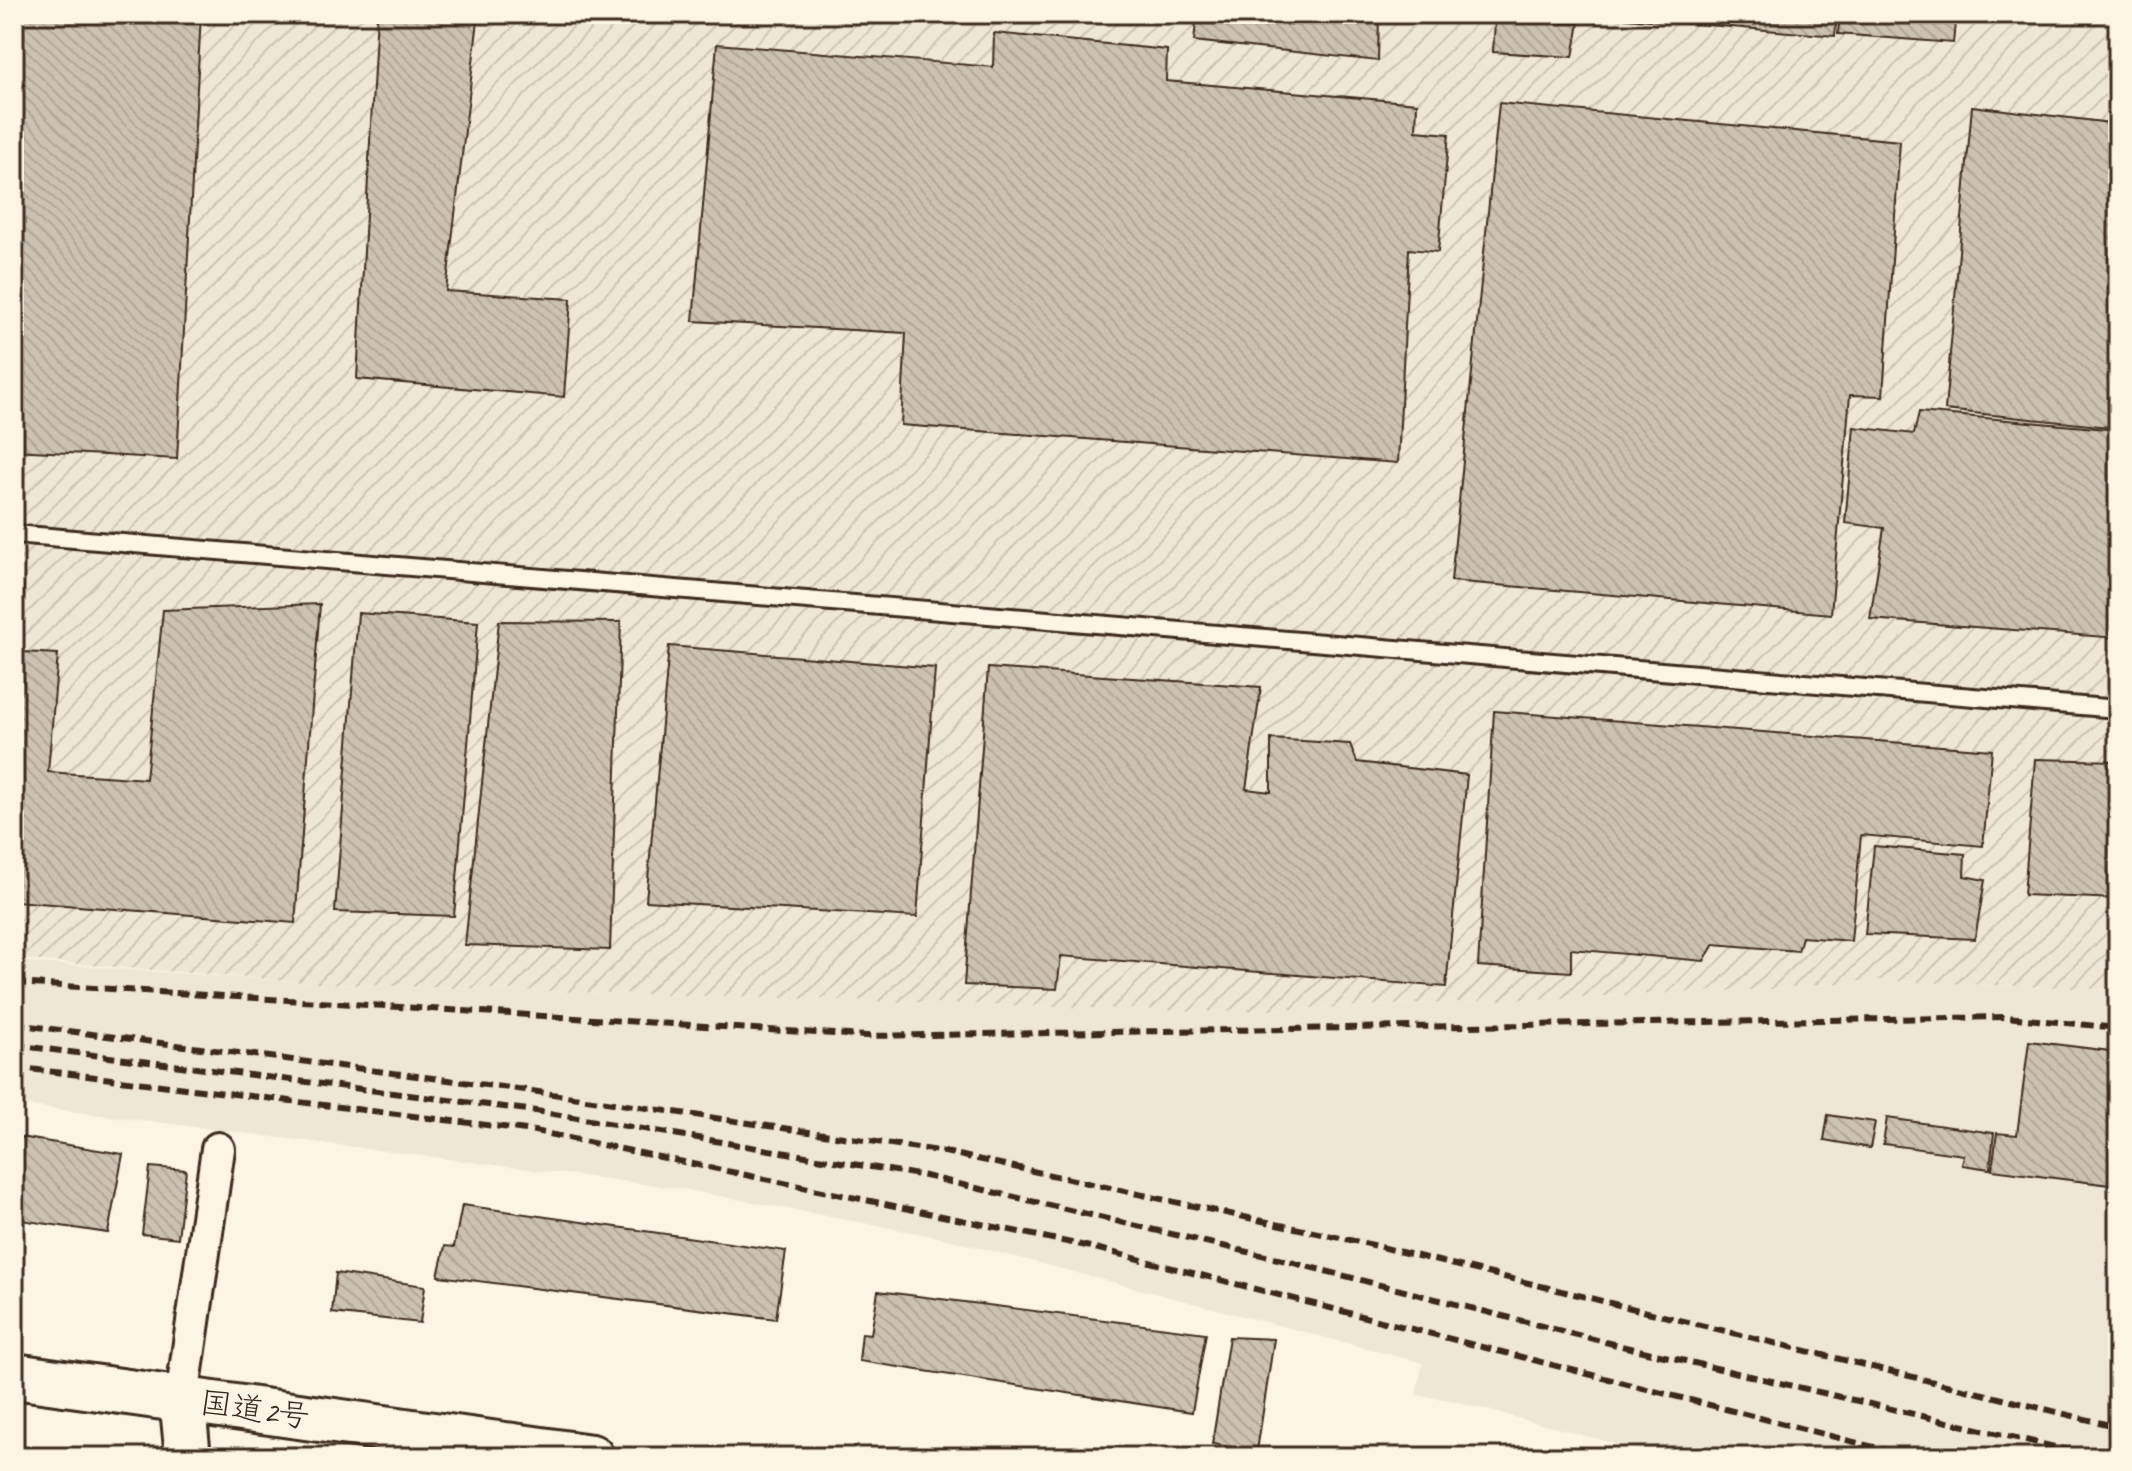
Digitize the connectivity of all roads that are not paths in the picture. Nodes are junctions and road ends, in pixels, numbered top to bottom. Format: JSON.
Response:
{"nodes":[{"id":1,"x":14,"y":534,"type":"edge"},
{"id":2,"x":2118,"y":709,"type":"edge"},
{"id":3,"x":218,"y":1149,"type":"dead end"},
{"id":4,"x":14,"y":1376,"type":"edge"},
{"id":5,"x":182,"y":1398,"type":"junction"},
{"id":6,"x":188,"y":1457,"type":"edge"},
{"id":7,"x":591,"y":1457,"type":"edge"}],
"edges":[{"from":1,"to":2,"type":"lane"},
{"from":3,"to":5,"type":"street"},
{"from":4,"to":5,"type":"main road","name":"国道2号"},
{"from":5,"to":6,"type":"main road"},
{"from":5,"to":7,"type":"main road","name":"国道2号"}]}
